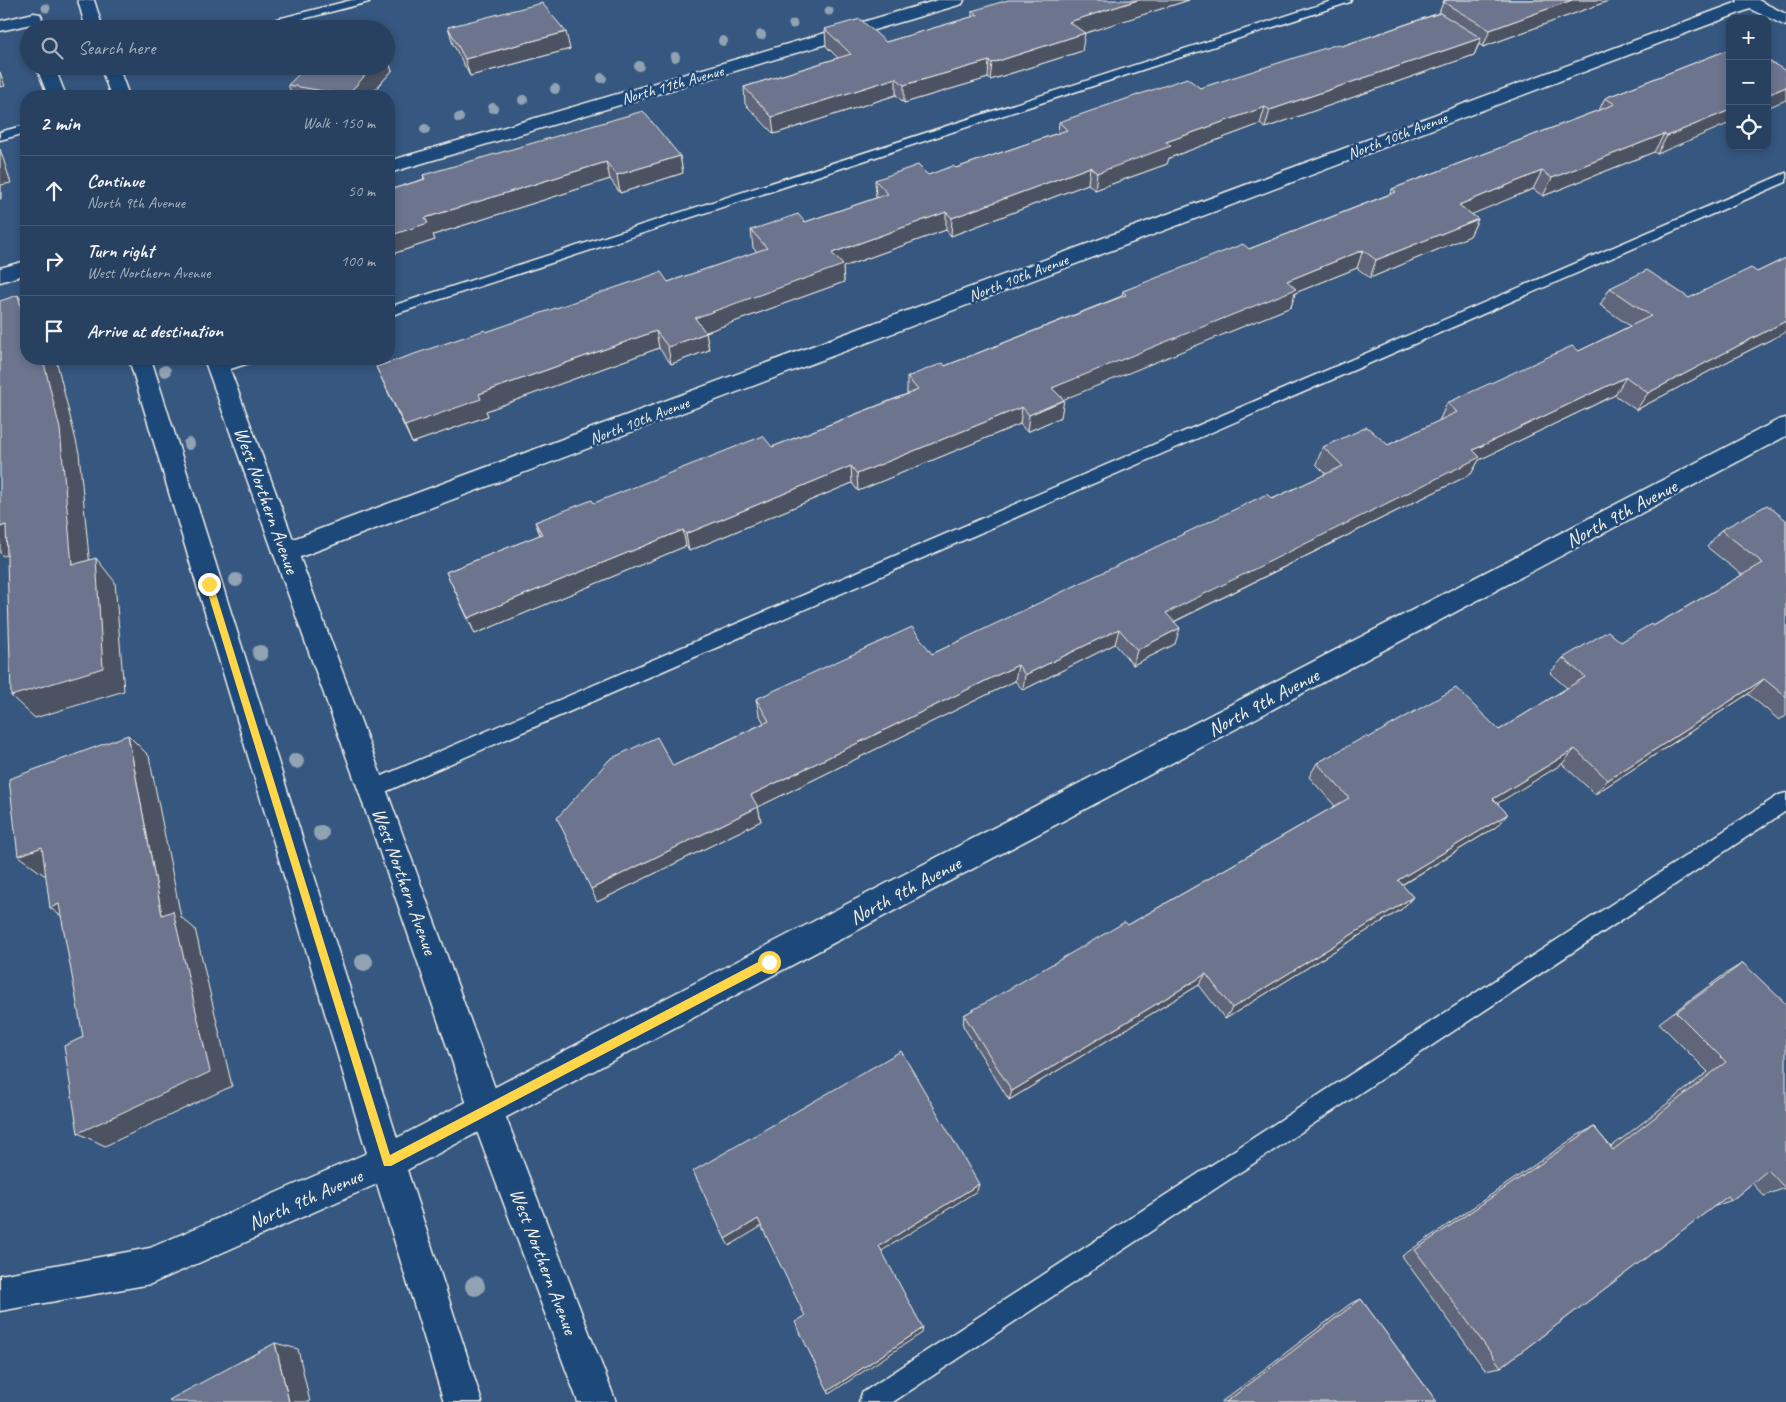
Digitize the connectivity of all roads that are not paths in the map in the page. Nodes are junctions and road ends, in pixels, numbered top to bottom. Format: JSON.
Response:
{"nodes":[{"id":1,"x":28,"y":0,"type":"edge"},
{"id":2,"x":86,"y":0,"type":"edge"},
{"id":3,"x":365,"y":0,"type":"edge"},
{"id":4,"x":904,"y":0,"type":"edge"},
{"id":5,"x":956,"y":0,"type":"edge"},
{"id":6,"x":1346,"y":0,"type":"edge"},
{"id":7,"x":1748,"y":1,"type":"edge"},
{"id":8,"x":33,"y":20,"type":"edge"},
{"id":9,"x":93,"y":20,"type":"edge"},
{"id":10,"x":286,"y":20,"type":"edge"},
{"id":11,"x":1786,"y":21,"type":"edge"},
{"id":12,"x":20,"y":25,"type":"edge"},
{"id":13,"x":0,"y":26,"type":"edge"},
{"id":14,"x":49,"y":75,"type":"edge"},
{"id":15,"x":112,"y":75,"type":"edge"},
{"id":16,"x":55,"y":90,"type":"edge"},
{"id":17,"x":118,"y":90,"type":"edge"},
{"id":18,"x":503,"y":116,"type":"dead end"},
{"id":19,"x":20,"y":131,"type":"edge"},
{"id":20,"x":0,"y":136,"type":"edge"},
{"id":21,"x":395,"y":165,"type":"edge"},
{"id":22,"x":1786,"y":177,"type":"edge"},
{"id":23,"x":20,"y":269,"type":"edge"},
{"id":24,"x":0,"y":275,"type":"edge"},
{"id":25,"x":395,"y":310,"type":"edge"},
{"id":26,"x":142,"y":365,"type":"edge"},
{"id":27,"x":218,"y":365,"type":"edge"},
{"id":28,"x":1786,"y":426,"type":"edge"},
{"id":29,"x":286,"y":552,"type":"junction"},
{"id":30,"x":372,"y":789,"type":"junction"},
{"id":31,"x":1786,"y":801,"type":"edge"},
{"id":32,"x":486,"y":1110,"type":"junction"},
{"id":33,"x":387,"y":1162,"type":"junction"},
{"id":34,"x":0,"y":1293,"type":"edge"},
{"id":35,"x":463,"y":1402,"type":"edge"},
{"id":36,"x":598,"y":1402,"type":"edge"},
{"id":37,"x":871,"y":1402,"type":"edge"}],
"edges":[{"from":1,"to":8,"type":"street"},
{"from":2,"to":9,"type":"street"},
{"from":3,"to":10,"type":"lane"},
{"from":4,"to":18,"type":"street","name":"North 11th Avenue"},
{"from":5,"to":21,"type":"street","name":"North 11th Avenue"},
{"from":6,"to":25,"type":"lane"},
{"from":7,"to":11,"type":"street"},
{"from":7,"to":29,"type":"street","name":"North 10th Avenue"},
{"from":12,"to":13,"type":"street"},
{"from":14,"to":16,"type":"street"},
{"from":15,"to":17,"type":"street"},
{"from":19,"to":20,"type":"lane"},
{"from":22,"to":30,"type":"lane"},
{"from":23,"to":24,"type":"street"},
{"from":26,"to":33,"type":"street"},
{"from":27,"to":29,"type":"street","name":"West Northern Avenue"},
{"from":28,"to":32,"type":"street","name":"North 9th Avenue"},
{"from":29,"to":30,"type":"street","name":"West Northern Avenue"},
{"from":30,"to":32,"type":"street","name":"West Northern Avenue"},
{"from":31,"to":37,"type":"lane"},
{"from":32,"to":33,"type":"street","name":"North 9th Avenue"},
{"from":32,"to":36,"type":"street","name":"West Northern Avenue"},
{"from":33,"to":34,"type":"street","name":"North 9th Avenue"},
{"from":33,"to":35,"type":"street"}]}
